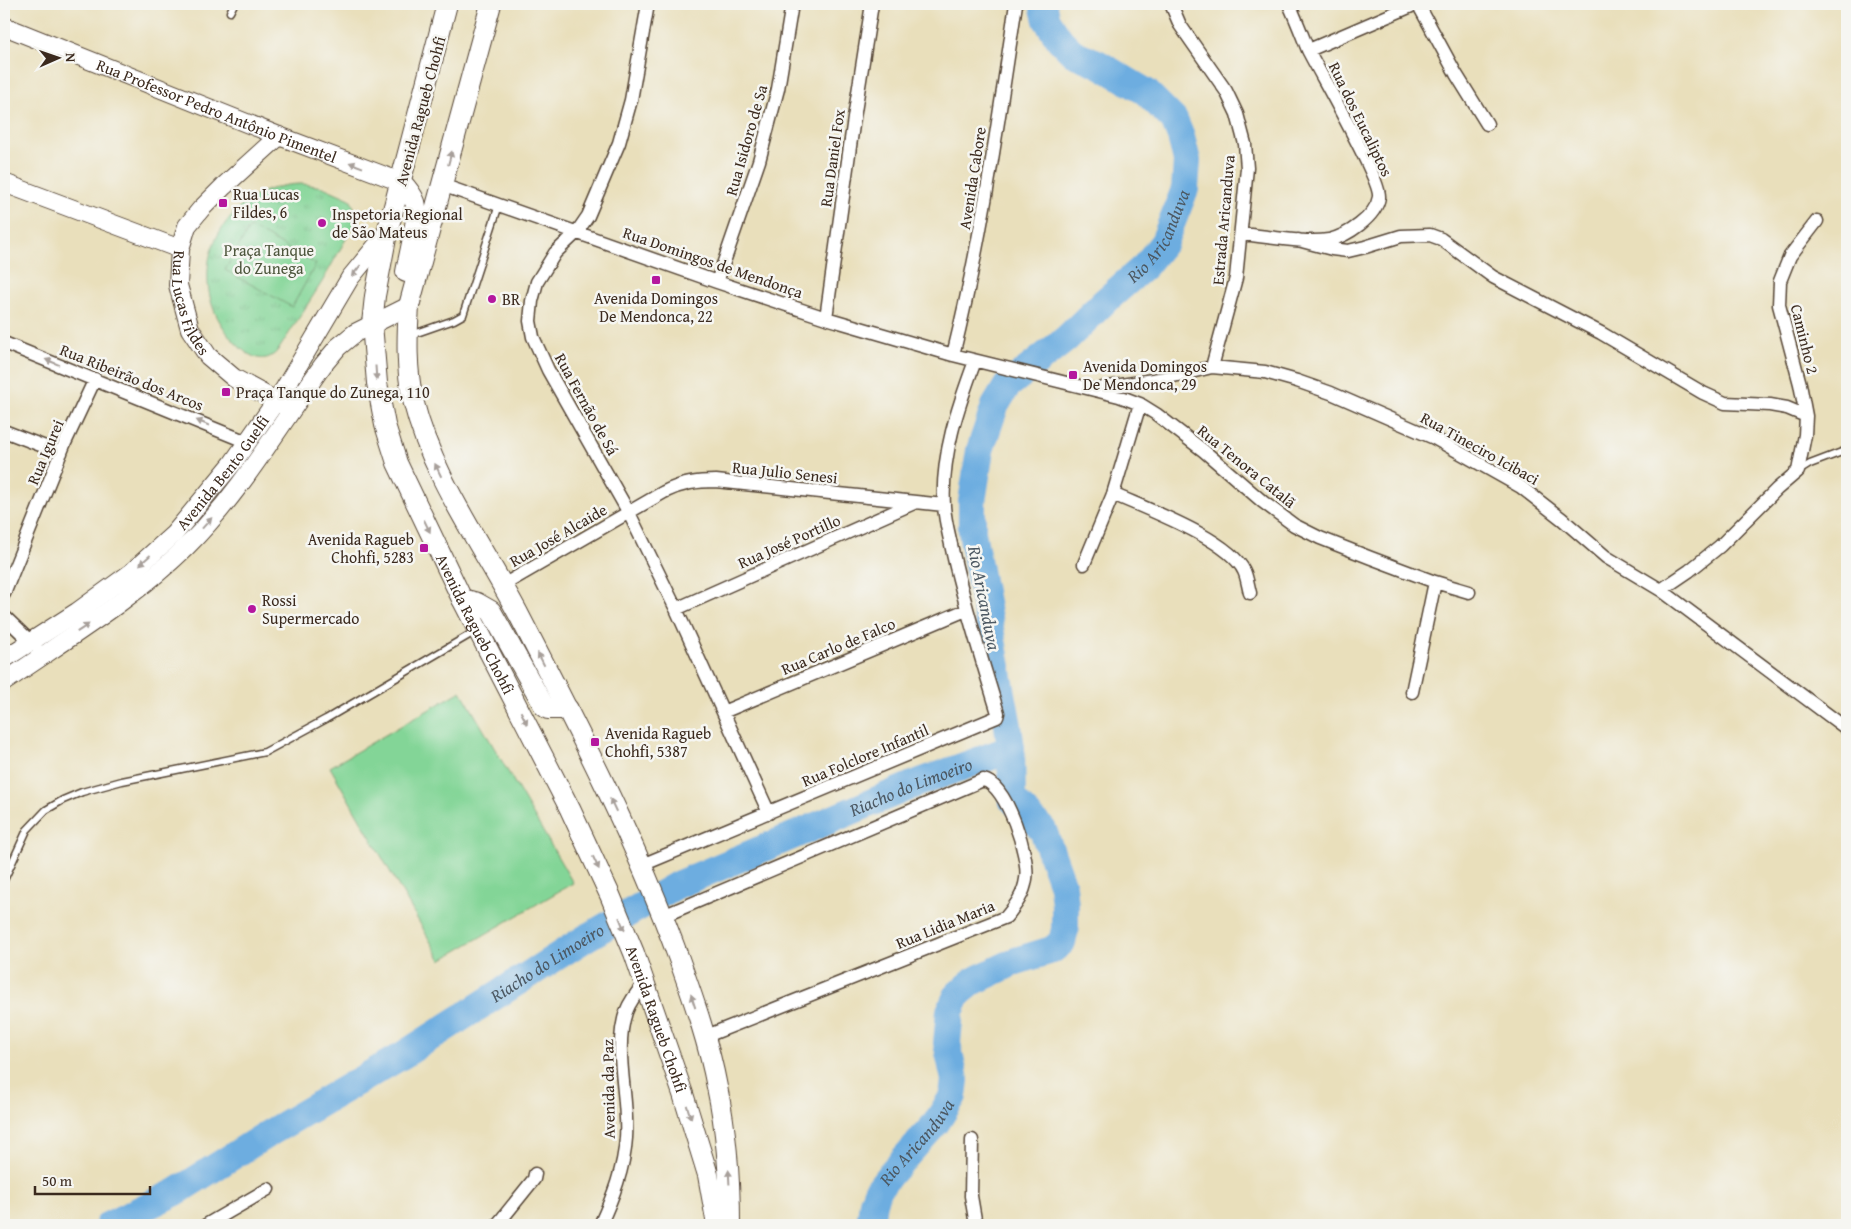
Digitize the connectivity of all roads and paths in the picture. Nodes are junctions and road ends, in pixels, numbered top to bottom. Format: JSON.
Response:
{"nodes":[{"id":1,"x":234,"y":4,"type":"edge"},
{"id":2,"x":447,"y":4,"type":"edge"},
{"id":3,"x":491,"y":4,"type":"edge"},
{"id":4,"x":648,"y":4,"type":"edge"},
{"id":5,"x":792,"y":4,"type":"edge"},
{"id":6,"x":872,"y":4,"type":"edge"},
{"id":7,"x":1016,"y":4,"type":"edge"},
{"id":8,"x":1171,"y":4,"type":"edge"},
{"id":9,"x":1289,"y":4,"type":"edge"},
{"id":10,"x":1417,"y":4,"type":"edge"},
{"id":11,"x":230,"y":12,"type":"dead end"},
{"id":12,"x":4,"y":26,"type":"edge"},
{"id":13,"x":1309,"y":50,"type":"junction"},
{"id":14,"x":1486,"y":124,"type":"dead end"},
{"id":15,"x":279,"y":136,"type":"junction"},
{"id":16,"x":401,"y":182,"type":"junction"},
{"id":17,"x":4,"y":183,"type":"edge"},
{"id":18,"x":442,"y":185,"type":"junction"},
{"id":19,"x":499,"y":205,"type":"junction"},
{"id":20,"x":1816,"y":221,"type":"dead end"},
{"id":21,"x":577,"y":232,"type":"junction"},
{"id":22,"x":387,"y":233,"type":"junction"},
{"id":23,"x":1242,"y":234,"type":"junction"},
{"id":24,"x":1298,"y":240,"type":"junction"},
{"id":25,"x":180,"y":249,"type":"junction"},
{"id":26,"x":717,"y":282,"type":"junction"},
{"id":27,"x":410,"y":302,"type":"junction"},
{"id":28,"x":826,"y":318,"type":"junction"},
{"id":29,"x":372,"y":324,"type":"junction"},
{"id":30,"x":407,"y":336,"type":"junction"},
{"id":31,"x":4,"y":343,"type":"edge"},
{"id":32,"x":953,"y":355,"type":"junction"},
{"id":33,"x":975,"y":361,"type":"junction"},
{"id":34,"x":1212,"y":367,"type":"junction"},
{"id":35,"x":95,"y":379,"type":"junction"},
{"id":36,"x":1093,"y":389,"type":"junction"},
{"id":37,"x":283,"y":401,"type":"junction"},
{"id":38,"x":1140,"y":404,"type":"junction"},
{"id":39,"x":1806,"y":416,"type":"junction"},
{"id":40,"x":4,"y":431,"type":"edge"},
{"id":41,"x":247,"y":442,"type":"junction"},
{"id":42,"x":1847,"y":450,"type":"edge"},
{"id":43,"x":61,"y":453,"type":"junction"},
{"id":44,"x":1798,"y":471,"type":"junction"},
{"id":45,"x":1113,"y":494,"type":"junction"},
{"id":46,"x":915,"y":503,"type":"junction"},
{"id":47,"x":944,"y":506,"type":"junction"},
{"id":48,"x":629,"y":513,"type":"junction"},
{"id":49,"x":1084,"y":564,"type":"dead end"},
{"id":50,"x":1435,"y":582,"type":"junction"},
{"id":51,"x":503,"y":585,"type":"junction"},
{"id":52,"x":1661,"y":590,"type":"junction"},
{"id":53,"x":1469,"y":592,"type":"dead end"},
{"id":54,"x":1250,"y":593,"type":"dead end"},
{"id":55,"x":4,"y":594,"type":"edge"},
{"id":56,"x":462,"y":599,"type":"junction"},
{"id":57,"x":676,"y":609,"type":"junction"},
{"id":58,"x":966,"y":610,"type":"junction"},
{"id":59,"x":4,"y":616,"type":"edge"},
{"id":60,"x":479,"y":630,"type":"junction"},
{"id":61,"x":31,"y":640,"type":"junction"},
{"id":62,"x":43,"y":655,"type":"junction"},
{"id":63,"x":4,"y":659,"type":"edge"},
{"id":64,"x":4,"y":682,"type":"edge"},
{"id":65,"x":1412,"y":692,"type":"dead end"},
{"id":66,"x":568,"y":709,"type":"junction"},
{"id":67,"x":723,"y":712,"type":"junction"},
{"id":68,"x":1847,"y":729,"type":"edge"},
{"id":69,"x":769,"y":813,"type":"junction"},
{"id":70,"x":644,"y":871,"type":"junction"},
{"id":71,"x":4,"y":880,"type":"edge"},
{"id":72,"x":662,"y":913,"type":"junction"},
{"id":73,"x":645,"y":984,"type":"junction"},
{"id":74,"x":704,"y":1037,"type":"junction"},
{"id":75,"x":972,"y":1140,"type":"dead end"},
{"id":76,"x":535,"y":1174,"type":"dead end"},
{"id":77,"x":268,"y":1189,"type":"dead end"},
{"id":78,"x":206,"y":1225,"type":"edge"},
{"id":79,"x":497,"y":1225,"type":"edge"},
{"id":80,"x":600,"y":1225,"type":"edge"},
{"id":81,"x":717,"y":1225,"type":"edge"},
{"id":82,"x":730,"y":1225,"type":"edge"},
{"id":83,"x":976,"y":1225,"type":"edge"}],
"edges":[{"from":1,"to":11,"type":"lane"},
{"from":2,"to":16,"type":"main road","name":"Avenida Ragueb Chohfi"},
{"from":18,"to":3,"type":"main road","one_way":true},
{"from":4,"to":21,"type":"street","name":"Rua Fernão de Sá"},
{"from":5,"to":26,"type":"street","name":"Rua Isidoro de Sa"},
{"from":6,"to":28,"type":"street","name":"Rua Daniel Fox"},
{"from":7,"to":32,"type":"street","name":"Avenida Cabore"},
{"from":8,"to":23,"type":"street","name":"Estrada Aricanduva"},
{"from":9,"to":13,"type":"street"},
{"from":10,"to":13,"type":"street"},
{"from":10,"to":14,"type":"street"},
{"from":12,"to":15,"type":"main road","name":"Rua Professor Pedro Antônio Pimentel"},
{"from":13,"to":24,"type":"street","name":"Rua dos Eucaliptos"},
{"from":16,"to":15,"type":"main road","name":"Rua Professor Pedro Antônio Pimentel","one_way":true},
{"from":15,"to":25,"type":"main road","name":"Rua Lucas Fildes"},
{"from":16,"to":22,"type":"main road","name":"Avenida Ragueb Chohfi"},
{"from":16,"to":27,"type":"main road"},
{"from":17,"to":25,"type":"main road"},
{"from":18,"to":19,"type":"street","name":"Rua Domingos de Mendonça"},
{"from":18,"to":27,"type":"main road"},
{"from":19,"to":21,"type":"street","name":"Rua Domingos de Mendonça"},
{"from":19,"to":30,"type":"lane"},
{"from":20,"to":39,"type":"street","name":"Caminho 2"},
{"from":21,"to":26,"type":"street","name":"Rua Domingos de Mendonça"},
{"from":21,"to":48,"type":"street","name":"Rua Fernão de Sá"},
{"from":22,"to":29,"type":"main road","name":"Avenida Ragueb Chohfi"},
{"from":22,"to":37,"type":"main road","name":"Avenida Bento Guelfi","one_way":true},
{"from":23,"to":24,"type":"street","name":"Rua dos Eucaliptos"},
{"from":23,"to":34,"type":"street","name":"Estrada Aricanduva"},
{"from":24,"to":39,"type":"street"},
{"from":25,"to":37,"type":"main road","name":"Rua Lucas Fildes"},
{"from":26,"to":28,"type":"street","name":"Rua Domingos de Mendonça"},
{"from":27,"to":29,"type":"main road","name":"Avenida Bento Guelfi"},
{"from":27,"to":30,"type":"main road"},
{"from":28,"to":32,"type":"street","name":"Rua Domingos de Mendonça"},
{"from":29,"to":37,"type":"main road","name":"Avenida Bento Guelfi"},
{"from":29,"to":56,"type":"main road","name":"Avenida Ragueb Chohfi","one_way":true},
{"from":51,"to":30,"type":"main road","one_way":true},
{"from":35,"to":31,"type":"street","name":"Rua Ribeirão dos Arcos","one_way":true},
{"from":32,"to":33,"type":"street","name":"Rua Domingos de Mendonça"},
{"from":33,"to":36,"type":"street","name":"Rua Domingos de Mendonça"},
{"from":33,"to":47,"type":"street"},
{"from":34,"to":36,"type":"street","name":"Rua Tineciro Icibaci"},
{"from":34,"to":52,"type":"street","name":"Rua Tineciro Icibaci"},
{"from":41,"to":35,"type":"street","name":"Rua Ribeirão dos Arcos","one_way":true},
{"from":35,"to":43,"type":"street","name":"Rua Igurei"},
{"from":36,"to":38,"type":"street","name":"Rua Tenora Catalã"},
{"from":37,"to":41,"type":"main road","name":"Avenida Bento Guelfi"},
{"from":62,"to":37,"type":"main road","name":"Avenida Bento Guelfi","one_way":true},
{"from":38,"to":45,"type":"street"},
{"from":38,"to":50,"type":"street","name":"Rua Tenora Catalã"},
{"from":39,"to":44,"type":"street","name":"Caminho 2"},
{"from":40,"to":43,"type":"street"},
{"from":41,"to":61,"type":"main road","name":"Avenida Bento Guelfi","one_way":true},
{"from":42,"to":44,"type":"lane"},
{"from":43,"to":55,"type":"street","name":"Rua Igurei"},
{"from":44,"to":52,"type":"street"},
{"from":45,"to":49,"type":"street"},
{"from":45,"to":54,"type":"street"},
{"from":46,"to":47,"type":"street","name":"Rua Julio Senesi"},
{"from":46,"to":48,"type":"street","name":"Rua Julio Senesi"},
{"from":46,"to":57,"type":"street","name":"Rua José Portillo"},
{"from":47,"to":58,"type":"street"},
{"from":48,"to":51,"type":"street","name":"Rua José Alcaide"},
{"from":48,"to":57,"type":"street","name":"Rua Fernão de Sá"},
{"from":50,"to":53,"type":"street","name":"Rua Tenora Catalã"},
{"from":50,"to":65,"type":"street"},
{"from":66,"to":51,"type":"main road","one_way":true},
{"from":52,"to":68,"type":"street","name":"Rua Tineciro Icibaci"},
{"from":56,"to":60,"type":"main road","name":"Avenida Ragueb Chohfi"},
{"from":56,"to":66,"type":"main road"},
{"from":57,"to":67,"type":"street","name":"Rua Fernão de Sá"},
{"from":58,"to":67,"type":"street","name":"Rua Carlo de Falco"},
{"from":58,"to":69,"type":"street","name":"Rua Folclore Infantil"},
{"from":59,"to":61,"type":"street"},
{"from":60,"to":71,"type":"lane"},
{"from":60,"to":73,"type":"main road","name":"Avenida Ragueb Chohfi","one_way":true},
{"from":61,"to":62,"type":"street"},
{"from":61,"to":63,"type":"main road","name":"Avenida Bento Guelfi"},
{"from":62,"to":64,"type":"main road","name":"Avenida Bento Guelfi"},
{"from":70,"to":66,"type":"main road","one_way":true},
{"from":67,"to":69,"type":"street","name":"Rua Fernão de Sá"},
{"from":69,"to":70,"type":"street","name":"Rua Folclore Infantil"},
{"from":70,"to":72,"type":"main road"},
{"from":74,"to":72,"type":"main road","one_way":true},
{"from":72,"to":74,"type":"street","name":"Rua Lidia Maria"},
{"from":73,"to":80,"type":"street","name":"Avenida da Paz"},
{"from":73,"to":81,"type":"main road","name":"Avenida Ragueb Chohfi","one_way":true},
{"from":82,"to":74,"type":"main road","one_way":true},
{"from":75,"to":83,"type":"street"},
{"from":76,"to":79,"type":"street"},
{"from":77,"to":78,"type":"street"}]}
